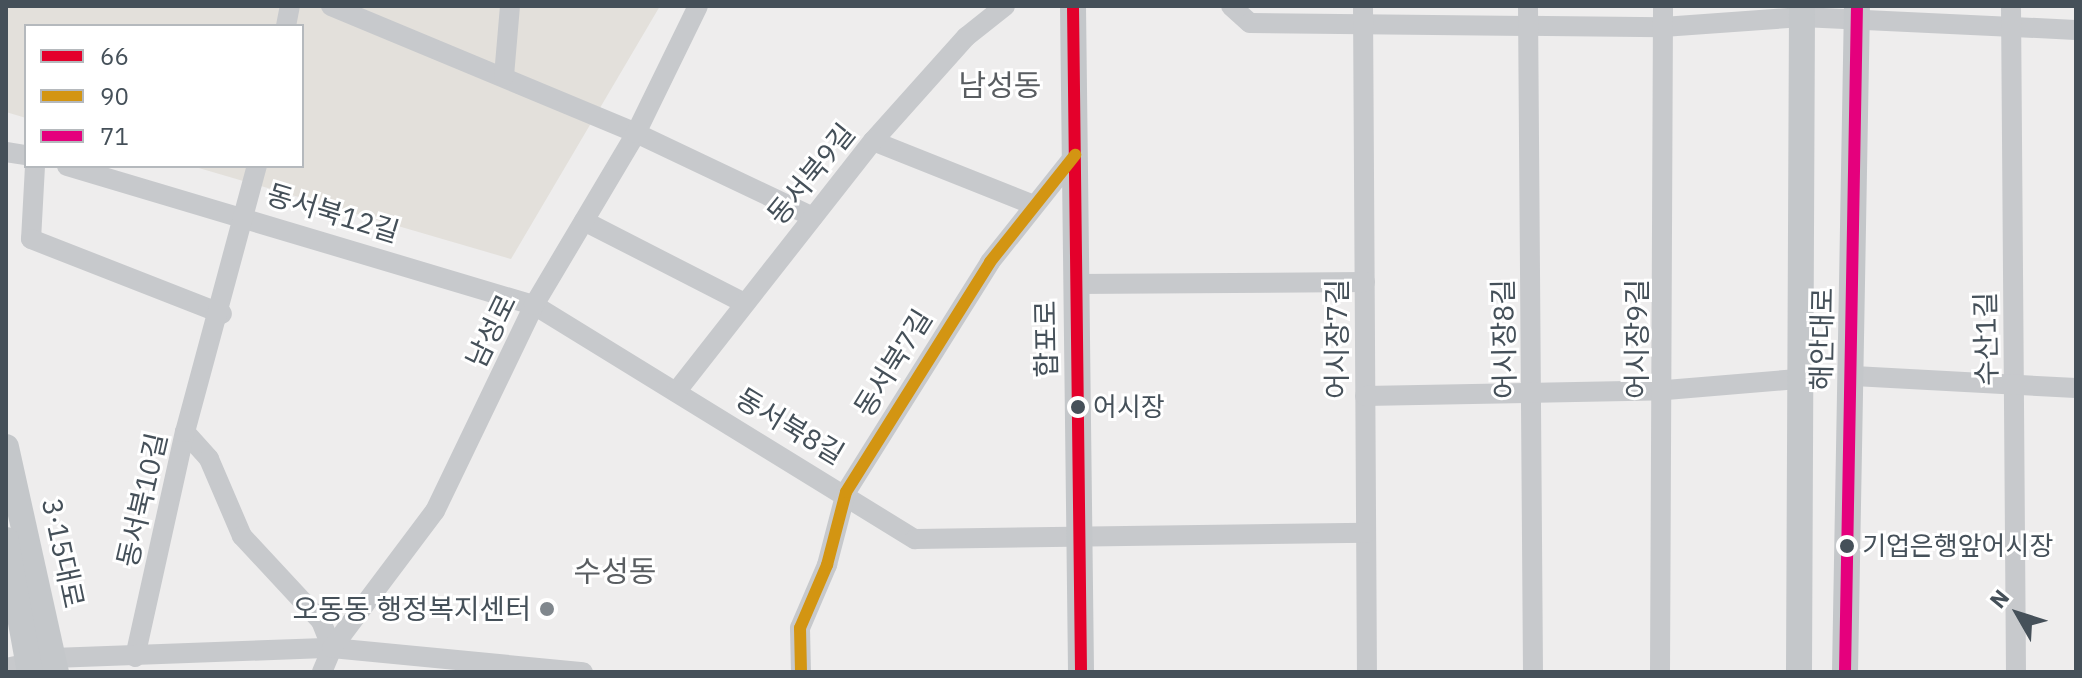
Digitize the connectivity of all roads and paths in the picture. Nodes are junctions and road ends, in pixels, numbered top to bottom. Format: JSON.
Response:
{"nodes":[{"id":1,"x":331,"y":6,"type":"edge"},
{"id":2,"x":510,"y":6,"type":"edge"},
{"id":3,"x":698,"y":6,"type":"edge"},
{"id":4,"x":1005,"y":6,"type":"edge"},
{"id":5,"x":1073,"y":6,"type":"edge"},
{"id":6,"x":1231,"y":6,"type":"edge"},
{"id":7,"x":1663,"y":6,"type":"edge"},
{"id":8,"x":2011,"y":6,"type":"edge"},
{"id":9,"x":1802,"y":12,"type":"edge"},
{"id":10,"x":1856,"y":13,"type":"edge"},
{"id":11,"x":1364,"y":15,"type":"edge"},
{"id":12,"x":1528,"y":16,"type":"edge"},
{"id":13,"x":1663,"y":27,"type":"junction"},
{"id":14,"x":2011,"y":30,"type":"junction"},
{"id":15,"x":2076,"y":30,"type":"edge"},
{"id":16,"x":504,"y":76,"type":"junction"},
{"id":17,"x":636,"y":133,"type":"junction"},
{"id":18,"x":873,"y":141,"type":"junction"},
{"id":19,"x":1075,"y":155,"type":"junction"},
{"id":20,"x":35,"y":168,"type":"edge"},
{"id":21,"x":74,"y":168,"type":"edge"},
{"id":22,"x":257,"y":168,"type":"edge"},
{"id":23,"x":1034,"y":205,"type":"junction"},
{"id":24,"x":246,"y":216,"type":"junction"},
{"id":25,"x":813,"y":217,"type":"junction"},
{"id":26,"x":584,"y":221,"type":"junction"},
{"id":27,"x":1365,"y":282,"type":"junction"},
{"id":28,"x":1077,"y":284,"type":"junction"},
{"id":29,"x":744,"y":303,"type":"junction"},
{"id":30,"x":534,"y":305,"type":"junction"},
{"id":31,"x":222,"y":314,"type":"junction"},
{"id":32,"x":1854,"y":376,"type":"junction"},
{"id":33,"x":1798,"y":379,"type":"junction"},
{"id":34,"x":2015,"y":388,"type":"junction"},
{"id":35,"x":2076,"y":388,"type":"edge"},
{"id":36,"x":1666,"y":390,"type":"junction"},
{"id":37,"x":676,"y":392,"type":"junction"},
{"id":38,"x":1533,"y":395,"type":"junction"},
{"id":39,"x":1365,"y":396,"type":"junction"},
{"id":40,"x":185,"y":432,"type":"junction"},
{"id":41,"x":6,"y":447,"type":"edge"},
{"id":42,"x":846,"y":492,"type":"junction"},
{"id":43,"x":1366,"y":533,"type":"junction"},
{"id":44,"x":6,"y":540,"type":"edge"},
{"id":45,"x":1081,"y":541,"type":"junction"},
{"id":46,"x":332,"y":648,"type":"junction"},
{"id":47,"x":135,"y":657,"type":"junction"},
{"id":48,"x":35,"y":667,"type":"edge"},
{"id":49,"x":322,"y":672,"type":"edge"},
{"id":50,"x":583,"y":672,"type":"edge"},
{"id":51,"x":801,"y":672,"type":"edge"},
{"id":52,"x":1081,"y":672,"type":"edge"},
{"id":53,"x":1367,"y":672,"type":"edge"},
{"id":54,"x":1533,"y":672,"type":"edge"},
{"id":55,"x":1660,"y":672,"type":"edge"},
{"id":56,"x":1799,"y":672,"type":"edge"},
{"id":57,"x":1845,"y":672,"type":"edge"},
{"id":58,"x":2016,"y":672,"type":"edge"}],
"edges":[{"from":1,"to":16,"type":"street"},
{"from":2,"to":16,"type":"street"},
{"from":3,"to":17,"type":"street","name":"남성로"},
{"from":4,"to":18,"type":"street","name":"동서북9길"},
{"from":5,"to":19,"type":"main road","name":"합포로"},
{"from":6,"to":11,"type":"street"},
{"from":7,"to":13,"type":"street","name":"어시장9길"},
{"from":8,"to":14,"type":"street","name":"수산1길"},
{"from":9,"to":10,"type":"street"},
{"from":9,"to":13,"type":"street"},
{"from":9,"to":33,"type":"main road","name":"해안대로"},
{"from":10,"to":14,"type":"street"},
{"from":10,"to":32,"type":"main road","name":"해안대로"},
{"from":11,"to":12,"type":"street"},
{"from":11,"to":27,"type":"street","name":"어시장7길"},
{"from":12,"to":13,"type":"street"},
{"from":12,"to":38,"type":"street","name":"어시장8길"},
{"from":13,"to":36,"type":"street","name":"어시장9길"},
{"from":14,"to":15,"type":"street"},
{"from":14,"to":34,"type":"street","name":"수산1길"},
{"from":16,"to":17,"type":"street"},
{"from":17,"to":25,"type":"street"},
{"from":17,"to":26,"type":"street","name":"남성로"},
{"from":18,"to":23,"type":"street"},
{"from":18,"to":25,"type":"street","name":"동서북9길"},
{"from":19,"to":23,"type":"street","name":"동서북7길"},
{"from":19,"to":28,"type":"main road","name":"합포로"},
{"from":20,"to":31,"type":"street"},
{"from":21,"to":24,"type":"street","name":"동서북12길"},
{"from":22,"to":24,"type":"street","name":"동서북10길"},
{"from":23,"to":42,"type":"street","name":"동서북7길"},
{"from":24,"to":30,"type":"street","name":"동서북12길"},
{"from":24,"to":31,"type":"street","name":"동서북10길"},
{"from":25,"to":29,"type":"street","name":"동서북9길"},
{"from":26,"to":29,"type":"street"},
{"from":26,"to":30,"type":"street","name":"남성로"},
{"from":27,"to":28,"type":"street"},
{"from":27,"to":39,"type":"street","name":"어시장7길"},
{"from":28,"to":45,"type":"main road","name":"합포로"},
{"from":29,"to":37,"type":"street","name":"동서북9길"},
{"from":30,"to":37,"type":"street","name":"동서북8길"},
{"from":30,"to":46,"type":"street","name":"남성로"},
{"from":31,"to":40,"type":"street","name":"동서북10길"},
{"from":32,"to":34,"type":"street"},
{"from":32,"to":57,"type":"main road","name":"해안대로"},
{"from":33,"to":36,"type":"street"},
{"from":33,"to":56,"type":"main road","name":"해안대로"},
{"from":34,"to":35,"type":"street"},
{"from":34,"to":58,"type":"street","name":"수산1길"},
{"from":36,"to":38,"type":"street"},
{"from":36,"to":55,"type":"street","name":"어시장9길"},
{"from":37,"to":42,"type":"street","name":"동서북8길"},
{"from":38,"to":39,"type":"street"},
{"from":38,"to":54,"type":"street","name":"어시장8길"},
{"from":39,"to":43,"type":"street","name":"어시장7길"},
{"from":40,"to":46,"type":"street"},
{"from":40,"to":47,"type":"street","name":"동서북10길"},
{"from":41,"to":48,"type":"main road","name":"3·15대로"},
{"from":42,"to":45,"type":"street","name":"동서북8길"},
{"from":42,"to":51,"type":"street","name":"동서북7길"},
{"from":43,"to":45,"type":"street","name":"동서북8길"},
{"from":43,"to":53,"type":"street","name":"어시장7길"},
{"from":44,"to":48,"type":"main road","name":"3·15대로"},
{"from":45,"to":52,"type":"main road","name":"합포로"},
{"from":46,"to":47,"type":"street"},
{"from":46,"to":49,"type":"street","name":"남성로"},
{"from":46,"to":50,"type":"street"},
{"from":47,"to":48,"type":"street"}]}
